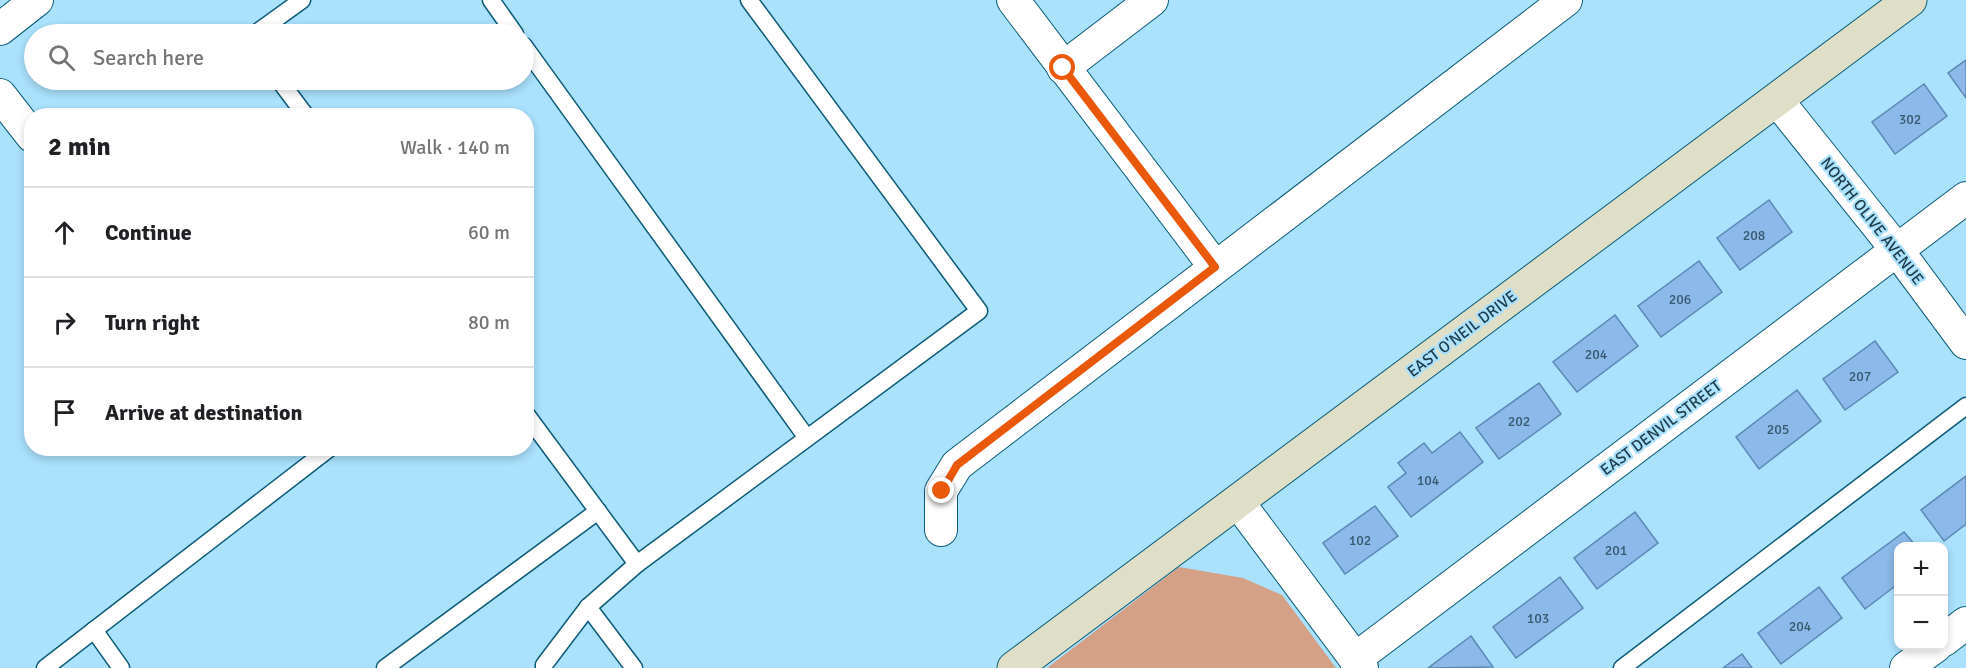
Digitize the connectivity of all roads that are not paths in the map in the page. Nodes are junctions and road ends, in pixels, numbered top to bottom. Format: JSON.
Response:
{"nodes":[{"id":1,"x":37,"y":0,"type":"edge"},
{"id":2,"x":302,"y":0,"type":"edge"},
{"id":3,"x":490,"y":0,"type":"edge"},
{"id":4,"x":749,"y":0,"type":"edge"},
{"id":5,"x":1012,"y":0,"type":"edge"},
{"id":6,"x":1152,"y":0,"type":"edge"},
{"id":7,"x":1566,"y":0,"type":"edge"},
{"id":8,"x":1910,"y":0,"type":"edge"},
{"id":9,"x":269,"y":24,"type":"edge"},
{"id":10,"x":508,"y":24,"type":"edge"},
{"id":11,"x":0,"y":30,"type":"edge"},
{"id":12,"x":534,"y":60,"type":"edge"},
{"id":13,"x":1063,"y":68,"type":"junction"},
{"id":14,"x":286,"y":90,"type":"edge"},
{"id":15,"x":0,"y":95,"type":"edge"},
{"id":16,"x":1777,"y":99,"type":"junction"},
{"id":17,"x":300,"y":108,"type":"edge"},
{"id":18,"x":24,"y":126,"type":"edge"},
{"id":19,"x":1966,"y":198,"type":"edge"},
{"id":20,"x":1897,"y":250,"type":"junction"},
{"id":21,"x":1215,"y":267,"type":"junction"},
{"id":22,"x":1966,"y":343,"type":"edge"},
{"id":23,"x":1966,"y":406,"type":"edge"},
{"id":24,"x":534,"y":425,"type":"edge"},
{"id":25,"x":807,"y":438,"type":"junction"},
{"id":26,"x":320,"y":456,"type":"edge"},
{"id":27,"x":1238,"y":502,"type":"junction"},
{"id":28,"x":598,"y":511,"type":"junction"},
{"id":29,"x":941,"y":530,"type":"dead end"},
{"id":30,"x":637,"y":564,"type":"junction"},
{"id":31,"x":588,"y":608,"type":"junction"},
{"id":32,"x":1966,"y":623,"type":"edge"},
{"id":33,"x":94,"y":630,"type":"junction"},
{"id":34,"x":1948,"y":637,"type":"edge"},
{"id":35,"x":1929,"y":650,"type":"edge"},
{"id":36,"x":1359,"y":663,"type":"edge"},
{"id":37,"x":45,"y":668,"type":"edge"},
{"id":38,"x":121,"y":668,"type":"edge"},
{"id":39,"x":385,"y":668,"type":"edge"},
{"id":40,"x":544,"y":668,"type":"edge"},
{"id":41,"x":634,"y":668,"type":"edge"},
{"id":42,"x":1014,"y":668,"type":"edge"},
{"id":43,"x":1622,"y":668,"type":"edge"},
{"id":44,"x":1906,"y":668,"type":"edge"}],
"edges":[{"from":1,"to":11,"type":"street"},
{"from":2,"to":9,"type":"lane"},
{"from":3,"to":10,"type":"lane"},
{"from":4,"to":25,"type":"lane"},
{"from":5,"to":13,"type":"street"},
{"from":6,"to":13,"type":"street"},
{"from":7,"to":21,"type":"street"},
{"from":8,"to":16,"type":"street","name":"EAST O'NEIL DRIVE"},
{"from":12,"to":25,"type":"lane"},
{"from":13,"to":21,"type":"street"},
{"from":14,"to":17,"type":"lane"},
{"from":15,"to":18,"type":"street"},
{"from":16,"to":20,"type":"street","name":"NORTH OLIVE AVENUE"},
{"from":16,"to":27,"type":"street","name":"EAST O'NEIL DRIVE"},
{"from":19,"to":20,"type":"street","name":"EAST DENVIL STREET"},
{"from":20,"to":22,"type":"street","name":"NORTH OLIVE AVENUE"},
{"from":20,"to":36,"type":"street","name":"EAST DENVIL STREET"},
{"from":21,"to":29,"type":"street"},
{"from":23,"to":43,"type":"lane"},
{"from":24,"to":28,"type":"lane"},
{"from":25,"to":30,"type":"lane"},
{"from":26,"to":33,"type":"lane"},
{"from":27,"to":36,"type":"street"},
{"from":27,"to":42,"type":"street","name":"EAST O'NEIL DRIVE"},
{"from":28,"to":30,"type":"lane"},
{"from":28,"to":39,"type":"lane"},
{"from":30,"to":31,"type":"lane"},
{"from":31,"to":40,"type":"lane"},
{"from":31,"to":41,"type":"lane"},
{"from":32,"to":34,"type":"street"},
{"from":33,"to":37,"type":"lane"},
{"from":33,"to":38,"type":"lane"},
{"from":35,"to":44,"type":"street"}]}
